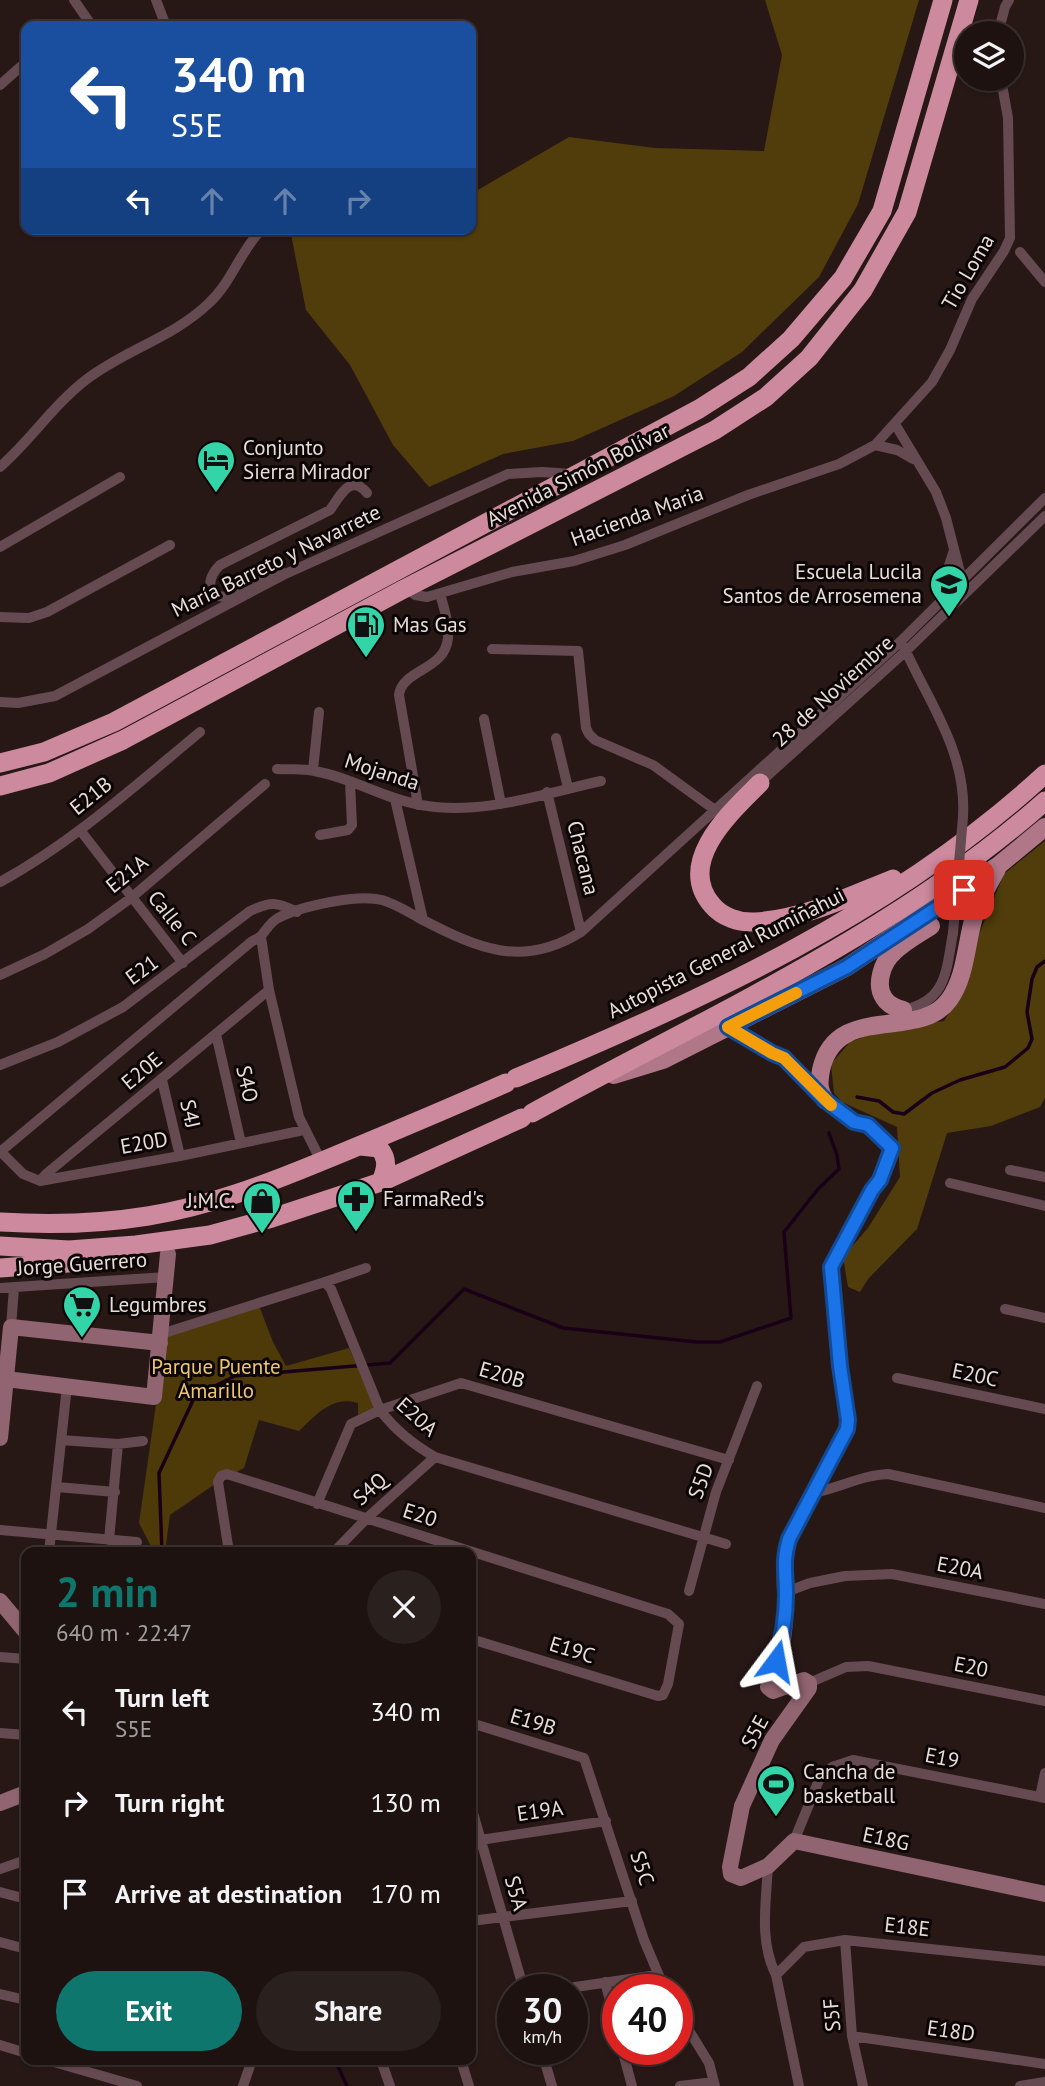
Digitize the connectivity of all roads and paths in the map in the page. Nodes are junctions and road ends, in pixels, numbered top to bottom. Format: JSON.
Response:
{"nodes":[{"id":1,"x":74,"y":0,"type":"edge"},
{"id":2,"x":156,"y":0,"type":"edge"},
{"id":3,"x":943,"y":0,"type":"edge"},
{"id":4,"x":969,"y":0,"type":"edge"},
{"id":5,"x":1009,"y":0,"type":"edge"},
{"id":6,"x":89,"y":21,"type":"edge"},
{"id":7,"x":164,"y":21,"type":"edge"},
{"id":8,"x":1001,"y":21,"type":"edge"},
{"id":9,"x":21,"y":66,"type":"edge"},
{"id":10,"x":0,"y":85,"type":"edge"},
{"id":11,"x":1003,"y":91,"type":"edge"},
{"id":12,"x":257,"y":235,"type":"edge"},
{"id":13,"x":1020,"y":252,"type":"dead end"},
{"id":14,"x":1045,"y":282,"type":"edge"},
{"id":15,"x":895,"y":424,"type":"junction"},
{"id":16,"x":876,"y":445,"type":"junction"},
{"id":17,"x":916,"y":460,"type":"junction"},
{"id":18,"x":0,"y":467,"type":"edge"},
{"id":19,"x":575,"y":475,"type":"junction"},
{"id":20,"x":120,"y":477,"type":"dead end"},
{"id":21,"x":367,"y":493,"type":"dead end"},
{"id":22,"x":1045,"y":498,"type":"edge"},
{"id":23,"x":1045,"y":516,"type":"edge"},
{"id":24,"x":170,"y":545,"type":"dead end"},
{"id":25,"x":0,"y":547,"type":"edge"},
{"id":26,"x":954,"y":550,"type":"junction"},
{"id":27,"x":284,"y":575,"type":"junction"},
{"id":28,"x":962,"y":580,"type":"junction"},
{"id":29,"x":405,"y":589,"type":"junction"},
{"id":30,"x":440,"y":594,"type":"junction"},
{"id":31,"x":965,"y":594,"type":"junction"},
{"id":32,"x":947,"y":601,"type":"junction"},
{"id":33,"x":0,"y":617,"type":"edge"},
{"id":34,"x":904,"y":646,"type":"junction"},
{"id":35,"x":492,"y":649,"type":"dead end"},
{"id":36,"x":0,"y":702,"type":"edge"},
{"id":37,"x":319,"y":712,"type":"dead end"},
{"id":38,"x":484,"y":719,"type":"dead end"},
{"id":39,"x":200,"y":732,"type":"dead end"},
{"id":40,"x":556,"y":738,"type":"dead end"},
{"id":41,"x":0,"y":763,"type":"edge"},
{"id":42,"x":276,"y":769,"type":"dead end"},
{"id":43,"x":313,"y":770,"type":"junction"},
{"id":44,"x":1045,"y":774,"type":"edge"},
{"id":45,"x":601,"y":781,"type":"dead end"},
{"id":46,"x":350,"y":782,"type":"junction"},
{"id":47,"x":760,"y":783,"type":"junction"},
{"id":48,"x":265,"y":784,"type":"dead end"},
{"id":49,"x":0,"y":786,"type":"edge"},
{"id":50,"x":568,"y":788,"type":"junction"},
{"id":51,"x":547,"y":792,"type":"junction"},
{"id":52,"x":730,"y":797,"type":"junction"},
{"id":53,"x":395,"y":799,"type":"junction"},
{"id":54,"x":1045,"y":801,"type":"edge"},
{"id":55,"x":502,"y":804,"type":"junction"},
{"id":56,"x":418,"y":805,"type":"junction"},
{"id":57,"x":715,"y":810,"type":"junction"},
{"id":58,"x":1045,"y":827,"type":"edge"},
{"id":59,"x":80,"y":830,"type":"junction"},
{"id":60,"x":320,"y":835,"type":"dead end"},
{"id":61,"x":936,"y":863,"type":"junction"},
{"id":62,"x":999,"y":865,"type":"junction"},
{"id":63,"x":0,"y":882,"type":"edge"},
{"id":64,"x":131,"y":898,"type":"junction"},
{"id":65,"x":947,"y":902,"type":"junction"},
{"id":66,"x":297,"y":912,"type":"junction"},
{"id":67,"x":423,"y":920,"type":"junction"},
{"id":68,"x":581,"y":932,"type":"junction"},
{"id":69,"x":261,"y":937,"type":"junction"},
{"id":70,"x":183,"y":964,"type":"junction"},
{"id":71,"x":0,"y":975,"type":"edge"},
{"id":72,"x":269,"y":990,"type":"junction"},
{"id":73,"x":671,"y":1009,"type":"junction"},
{"id":74,"x":903,"y":1010,"type":"junction"},
{"id":75,"x":728,"y":1027,"type":"junction"},
{"id":76,"x":682,"y":1032,"type":"junction"},
{"id":77,"x":216,"y":1034,"type":"junction"},
{"id":78,"x":0,"y":1065,"type":"edge"},
{"id":79,"x":162,"y":1080,"type":"junction"},
{"id":80,"x":584,"y":1084,"type":"junction"},
{"id":81,"x":810,"y":1085,"type":"junction"},
{"id":82,"x":825,"y":1100,"type":"junction"},
{"id":83,"x":304,"y":1130,"type":"junction"},
{"id":84,"x":241,"y":1143,"type":"junction"},
{"id":85,"x":361,"y":1146,"type":"junction"},
{"id":86,"x":0,"y":1152,"type":"edge"},
{"id":87,"x":180,"y":1156,"type":"junction"},
{"id":88,"x":321,"y":1161,"type":"junction"},
{"id":89,"x":1010,"y":1170,"type":"dead end"},
{"id":90,"x":1045,"y":1177,"type":"edge"},
{"id":91,"x":40,"y":1181,"type":"junction"},
{"id":92,"x":381,"y":1182,"type":"junction"},
{"id":93,"x":950,"y":1183,"type":"dead end"},
{"id":94,"x":1045,"y":1206,"type":"edge"},
{"id":95,"x":0,"y":1222,"type":"edge"},
{"id":96,"x":192,"y":1239,"type":"junction"},
{"id":97,"x":0,"y":1246,"type":"edge"},
{"id":98,"x":168,"y":1254,"type":"junction"},
{"id":99,"x":0,"y":1268,"type":"edge"},
{"id":100,"x":366,"y":1268,"type":"dead end"},
{"id":101,"x":166,"y":1277,"type":"junction"},
{"id":102,"x":325,"y":1282,"type":"junction"},
{"id":103,"x":0,"y":1288,"type":"edge"},
{"id":104,"x":14,"y":1288,"type":"junction"},
{"id":105,"x":1005,"y":1309,"type":"dead end"},
{"id":106,"x":1045,"y":1318,"type":"edge"},
{"id":107,"x":11,"y":1327,"type":"junction"},
{"id":108,"x":161,"y":1338,"type":"junction"},
{"id":109,"x":4,"y":1357,"type":"edge"},
{"id":110,"x":897,"y":1378,"type":"dead end"},
{"id":111,"x":6,"y":1379,"type":"junction"},
{"id":112,"x":67,"y":1386,"type":"junction"},
{"id":113,"x":757,"y":1386,"type":"dead end"},
{"id":114,"x":379,"y":1408,"type":"junction"},
{"id":115,"x":1045,"y":1409,"type":"edge"},
{"id":116,"x":0,"y":1438,"type":"edge"},
{"id":117,"x":61,"y":1440,"type":"junction"},
{"id":118,"x":143,"y":1441,"type":"dead end"},
{"id":119,"x":118,"y":1444,"type":"junction"},
{"id":120,"x":435,"y":1457,"type":"junction"},
{"id":121,"x":729,"y":1460,"type":"junction"},
{"id":122,"x":57,"y":1487,"type":"junction"},
{"id":123,"x":115,"y":1492,"type":"junction"},
{"id":124,"x":813,"y":1493,"type":"junction"},
{"id":125,"x":317,"y":1504,"type":"junction"},
{"id":126,"x":1045,"y":1508,"type":"edge"},
{"id":127,"x":367,"y":1518,"type":"junction"},
{"id":128,"x":0,"y":1530,"type":"edge"},
{"id":129,"x":52,"y":1535,"type":"junction"},
{"id":130,"x":703,"y":1537,"type":"junction"},
{"id":131,"x":110,"y":1540,"type":"junction"},
{"id":132,"x":137,"y":1542,"type":"dead end"},
{"id":133,"x":726,"y":1544,"type":"dead end"},
{"id":134,"x":50,"y":1547,"type":"edge"},
{"id":135,"x":228,"y":1547,"type":"edge"},
{"id":136,"x":339,"y":1547,"type":"edge"},
{"id":137,"x":458,"y":1547,"type":"edge"},
{"id":138,"x":476,"y":1553,"type":"edge"},
{"id":139,"x":689,"y":1591,"type":"dead end"},
{"id":140,"x":786,"y":1592,"type":"junction"},
{"id":141,"x":0,"y":1601,"type":"edge"},
{"id":142,"x":1045,"y":1604,"type":"edge"},
{"id":143,"x":21,"y":1627,"type":"edge"},
{"id":144,"x":476,"y":1641,"type":"edge"},
{"id":145,"x":0,"y":1657,"type":"edge"},
{"id":146,"x":21,"y":1659,"type":"edge"},
{"id":147,"x":809,"y":1683,"type":"junction"},
{"id":148,"x":663,"y":1695,"type":"joint"},
{"id":149,"x":1045,"y":1701,"type":"edge"},
{"id":150,"x":476,"y":1725,"type":"edge"},
{"id":151,"x":0,"y":1733,"type":"edge"},
{"id":152,"x":21,"y":1735,"type":"edge"},
{"id":153,"x":584,"y":1758,"type":"joint"},
{"id":154,"x":1045,"y":1773,"type":"edge"},
{"id":155,"x":21,"y":1795,"type":"edge"},
{"id":156,"x":1042,"y":1797,"type":"edge"},
{"id":157,"x":0,"y":1803,"type":"edge"},
{"id":158,"x":606,"y":1821,"type":"junction"},
{"id":159,"x":476,"y":1825,"type":"edge"},
{"id":160,"x":480,"y":1840,"type":"junction"},
{"id":161,"x":794,"y":1841,"type":"junction"},
{"id":162,"x":21,"y":1862,"type":"edge"},
{"id":163,"x":768,"y":1866,"type":"junction"},
{"id":164,"x":0,"y":1869,"type":"edge"},
{"id":165,"x":0,"y":1892,"type":"edge"},
{"id":166,"x":1045,"y":1894,"type":"edge"},
{"id":167,"x":21,"y":1898,"type":"edge"},
{"id":168,"x":632,"y":1901,"type":"junction"},
{"id":169,"x":503,"y":1919,"type":"junction"},
{"id":170,"x":476,"y":1921,"type":"edge"},
{"id":171,"x":845,"y":1940,"type":"junction"},
{"id":172,"x":0,"y":1942,"type":"edge"},
{"id":173,"x":21,"y":1948,"type":"edge"},
{"id":174,"x":1045,"y":1961,"type":"edge"},
{"id":175,"x":519,"y":1974,"type":"edge"},
{"id":176,"x":656,"y":1974,"type":"edge"},
{"id":177,"x":776,"y":1975,"type":"junction"},
{"id":178,"x":0,"y":1994,"type":"edge"},
{"id":179,"x":21,"y":1999,"type":"edge"},
{"id":180,"x":852,"y":2036,"type":"junction"},
{"id":181,"x":693,"y":2037,"type":"edge"},
{"id":182,"x":0,"y":2045,"type":"edge"},
{"id":183,"x":21,"y":2051,"type":"edge"},
{"id":184,"x":1045,"y":2064,"type":"edge"},
{"id":185,"x":64,"y":2065,"type":"edge"},
{"id":186,"x":250,"y":2065,"type":"edge"},
{"id":187,"x":383,"y":2065,"type":"edge"},
{"id":188,"x":462,"y":2065,"type":"edge"},
{"id":189,"x":546,"y":2065,"type":"edge"},
{"id":190,"x":626,"y":2065,"type":"edge"},
{"id":191,"x":1045,"y":2082,"type":"edge"},
{"id":192,"x":715,"y":2084,"type":"edge"},
{"id":193,"x":137,"y":2086,"type":"edge"},
{"id":194,"x":243,"y":2086,"type":"edge"},
{"id":195,"x":390,"y":2086,"type":"edge"},
{"id":196,"x":466,"y":2086,"type":"edge"},
{"id":197,"x":552,"y":2086,"type":"edge"},
{"id":198,"x":632,"y":2086,"type":"edge"},
{"id":199,"x":680,"y":2086,"type":"edge"},
{"id":200,"x":799,"y":2086,"type":"edge"},
{"id":201,"x":863,"y":2086,"type":"edge"},
{"id":202,"x":1020,"y":2086,"type":"edge"}],
"edges":[{"from":1,"to":6,"type":"street"},
{"from":2,"to":7,"type":"street"},
{"from":3,"to":19,"type":"highway","name":"Avenida Simón Bolívar"},
{"from":4,"to":29,"type":"highway","name":"Avenida Simón Bolívar"},
{"from":5,"to":8,"type":"street"},
{"from":9,"to":10,"type":"street"},
{"from":11,"to":15,"type":"street","name":"Tio Loma"},
{"from":12,"to":18,"type":"street"},
{"from":13,"to":14,"type":"street"},
{"from":15,"to":16,"type":"street","name":"Hacienda Maria"},
{"from":15,"to":17,"type":"street"},
{"from":16,"to":17,"type":"street"},
{"from":16,"to":30,"type":"street","name":"Hacienda Maria"},
{"from":17,"to":26,"type":"street"},
{"from":19,"to":27,"type":"street","name":"María Barreto y Navarrete"},
{"from":19,"to":41,"type":"highway","name":"Avenida Simón Bolívar"},
{"from":20,"to":25,"type":"street"},
{"from":21,"to":27,"type":"street"},
{"from":22,"to":28,"type":"street"},
{"from":23,"to":31,"type":"street","name":"28 de Noviembre"},
{"from":24,"to":33,"type":"street"},
{"from":26,"to":28,"type":"street"},
{"from":26,"to":32,"type":"street"},
{"from":27,"to":36,"type":"street","name":"María Barreto y Navarrete"},
{"from":28,"to":31,"type":"street"},
{"from":28,"to":32,"type":"street"},
{"from":29,"to":30,"type":"street","name":"Hacienda Maria"},
{"from":29,"to":49,"type":"highway","name":"Avenida Simón Bolívar"},
{"from":30,"to":56,"type":"street"},
{"from":31,"to":32,"type":"street","name":"28 de Noviembre"},
{"from":32,"to":34,"type":"street","name":"28 de Noviembre"},
{"from":34,"to":47,"type":"street","name":"28 de Noviembre"},
{"from":34,"to":52,"type":"street"},
{"from":34,"to":74,"type":"street","bridge":true},
{"from":35,"to":57,"type":"street"},
{"from":37,"to":43,"type":"street"},
{"from":38,"to":55,"type":"street"},
{"from":39,"to":59,"type":"street","name":"E21B"},
{"from":40,"to":50,"type":"street"},
{"from":42,"to":43,"type":"street","name":"Mojanda"},
{"from":43,"to":46,"type":"street","name":"Mojanda"},
{"from":44,"to":61,"type":"highway","name":"Autopista General Rumiñahui"},
{"from":45,"to":50,"type":"street","name":"Mojanda"},
{"from":46,"to":53,"type":"street","name":"Mojanda"},
{"from":46,"to":60,"type":"street"},
{"from":47,"to":52,"type":"street","name":"28 de Noviembre"},
{"from":47,"to":61,"type":"highway"},
{"from":48,"to":64,"type":"street","name":"E21A"},
{"from":50,"to":51,"type":"street","name":"Mojanda"},
{"from":51,"to":55,"type":"street","name":"Mojanda"},
{"from":51,"to":68,"type":"street","name":"Chacana"},
{"from":52,"to":57,"type":"street"},
{"from":53,"to":56,"type":"street","name":"Mojanda"},
{"from":53,"to":67,"type":"street"},
{"from":54,"to":76,"type":"highway","name":"Autopista General Rumiñahui"},
{"from":55,"to":56,"type":"street","name":"Mojanda"},
{"from":57,"to":68,"type":"street"},
{"from":58,"to":62,"type":"main road"},
{"from":59,"to":63,"type":"street","name":"E21B"},
{"from":59,"to":64,"type":"street","name":"Calle C"},
{"from":61,"to":73,"type":"highway","name":"Autopista General Rumiñahui"},
{"from":62,"to":65,"type":"main road"},
{"from":62,"to":82,"type":"main road"},
{"from":64,"to":70,"type":"street","name":"Calle C"},
{"from":64,"to":71,"type":"street","name":"E21A"},
{"from":65,"to":74,"type":"main road"},
{"from":65,"to":75,"type":"main road"},
{"from":66,"to":67,"type":"street"},
{"from":66,"to":69,"type":"street"},
{"from":66,"to":70,"type":"street","name":"E21"},
{"from":67,"to":68,"type":"street"},
{"from":69,"to":72,"type":"street"},
{"from":69,"to":86,"type":"street"},
{"from":70,"to":78,"type":"street","name":"E21"},
{"from":72,"to":77,"type":"street","name":"E20E"},
{"from":72,"to":83,"type":"street"},
{"from":73,"to":76,"type":"highway"},
{"from":73,"to":85,"type":"highway","name":"Autopista General Rumiñahui"},
{"from":74,"to":81,"type":"main road"},
{"from":75,"to":80,"type":"main road"},
{"from":75,"to":81,"type":"street","name":"S5E"},
{"from":76,"to":80,"type":"highway","name":"Autopista General Rumiñahui"},
{"from":77,"to":79,"type":"street","name":"E20E"},
{"from":77,"to":84,"type":"street","name":"S4O"},
{"from":79,"to":87,"type":"street","name":"S4J"},
{"from":79,"to":91,"type":"street","name":"E20E"},
{"from":80,"to":92,"type":"highway","name":"Autopista General Rumiñahui"},
{"from":81,"to":82,"type":"street","name":"S5E"},
{"from":82,"to":124,"type":"street","name":"S5E"},
{"from":83,"to":84,"type":"street","name":"E20D"},
{"from":83,"to":88,"type":"street"},
{"from":84,"to":87,"type":"street","name":"E20D"},
{"from":85,"to":88,"type":"highway","name":"Autopista General Rumiñahui"},
{"from":85,"to":92,"type":"highway"},
{"from":86,"to":91,"type":"street"},
{"from":87,"to":91,"type":"street","name":"E20D"},
{"from":88,"to":95,"type":"highway","name":"Autopista General Rumiñahui"},
{"from":89,"to":90,"type":"street"},
{"from":92,"to":96,"type":"highway","name":"Autopista General Rumiñahui"},
{"from":93,"to":94,"type":"street"},
{"from":96,"to":97,"type":"highway","name":"Autopista General Rumiñahui"},
{"from":96,"to":98,"type":"highway"},
{"from":98,"to":99,"type":"highway"},
{"from":98,"to":101,"type":"street"},
{"from":100,"to":102,"type":"street"},
{"from":101,"to":104,"type":"street","name":"Jorge Guerrero"},
{"from":101,"to":108,"type":"street"},
{"from":102,"to":108,"type":"street"},
{"from":102,"to":114,"type":"street","name":"E20A"},
{"from":103,"to":104,"type":"street","name":"Jorge Guerrero"},
{"from":104,"to":107,"type":"street"},
{"from":105,"to":106,"type":"street"},
{"from":107,"to":108,"type":"street"},
{"from":107,"to":109,"type":"street"},
{"from":108,"to":112,"type":"street"},
{"from":109,"to":111,"type":"street"},
{"from":110,"to":115,"type":"street","name":"E20C"},
{"from":111,"to":112,"type":"street"},
{"from":111,"to":116,"type":"street"},
{"from":112,"to":117,"type":"street"},
{"from":113,"to":121,"type":"street","name":"S5D"},
{"from":114,"to":120,"type":"street","name":"E20A"},
{"from":114,"to":121,"type":"street","name":"E20B"},
{"from":114,"to":125,"type":"street","name":"E20B"},
{"from":117,"to":119,"type":"street"},
{"from":117,"to":122,"type":"street"},
{"from":118,"to":119,"type":"street"},
{"from":119,"to":123,"type":"street"},
{"from":120,"to":127,"type":"street","name":"S4Q"},
{"from":120,"to":130,"type":"street","name":"E20A"},
{"from":121,"to":130,"type":"street","name":"S5D"},
{"from":122,"to":123,"type":"street"},
{"from":122,"to":129,"type":"street"},
{"from":123,"to":131,"type":"street"},
{"from":124,"to":126,"type":"street"},
{"from":124,"to":140,"type":"street","name":"S5E"},
{"from":125,"to":127,"type":"street","name":"E20"},
{"from":125,"to":135,"type":"street","name":"E20"},
{"from":127,"to":136,"type":"street","name":"S4Q"},
{"from":127,"to":137,"type":"street","name":"E20"},
{"from":128,"to":129,"type":"street"},
{"from":129,"to":131,"type":"street"},
{"from":129,"to":134,"type":"street"},
{"from":130,"to":133,"type":"street","name":"E20A"},
{"from":130,"to":139,"type":"street","name":"S5D"},
{"from":131,"to":132,"type":"street"},
{"from":138,"to":148,"type":"street","name":"E20"},
{"from":140,"to":142,"type":"street","name":"E20A"},
{"from":140,"to":147,"type":"street","name":"S5E"},
{"from":141,"to":143,"type":"street"},
{"from":144,"to":148,"type":"street","name":"E19C"},
{"from":145,"to":146,"type":"street"},
{"from":147,"to":149,"type":"street","name":"E20"},
{"from":147,"to":163,"type":"street","name":"S5E"},
{"from":150,"to":153,"type":"street","name":"E19B"},
{"from":151,"to":152,"type":"street"},
{"from":153,"to":158,"type":"street","name":"S5C"},
{"from":154,"to":156,"type":"street"},
{"from":155,"to":157,"type":"street"},
{"from":156,"to":161,"type":"street","name":"E19"},
{"from":158,"to":160,"type":"street","name":"E19A"},
{"from":158,"to":168,"type":"street","name":"S5C"},
{"from":159,"to":160,"type":"street","name":"S5A"},
{"from":160,"to":169,"type":"street","name":"S5A"},
{"from":161,"to":163,"type":"street"},
{"from":161,"to":166,"type":"street","name":"E18G"},
{"from":162,"to":164,"type":"street"},
{"from":163,"to":177,"type":"street"},
{"from":165,"to":167,"type":"street"},
{"from":168,"to":169,"type":"street"},
{"from":168,"to":176,"type":"street","name":"S5C"},
{"from":169,"to":170,"type":"street"},
{"from":169,"to":175,"type":"street","name":"S5A"},
{"from":171,"to":174,"type":"street","name":"E18E"},
{"from":171,"to":177,"type":"street","name":"E18E"},
{"from":171,"to":180,"type":"street","name":"S5F"},
{"from":172,"to":173,"type":"street"},
{"from":177,"to":200,"type":"street"},
{"from":178,"to":179,"type":"street"},
{"from":180,"to":184,"type":"street","name":"E18D"},
{"from":180,"to":201,"type":"street","name":"S5F"},
{"from":181,"to":192,"type":"street"},
{"from":182,"to":183,"type":"street"},
{"from":185,"to":193,"type":"street"},
{"from":186,"to":194,"type":"street"},
{"from":187,"to":195,"type":"street"},
{"from":188,"to":196,"type":"street"},
{"from":189,"to":197,"type":"street"},
{"from":190,"to":198,"type":"street"},
{"from":191,"to":202,"type":"street"},
{"from":192,"to":199,"type":"street"}]}
